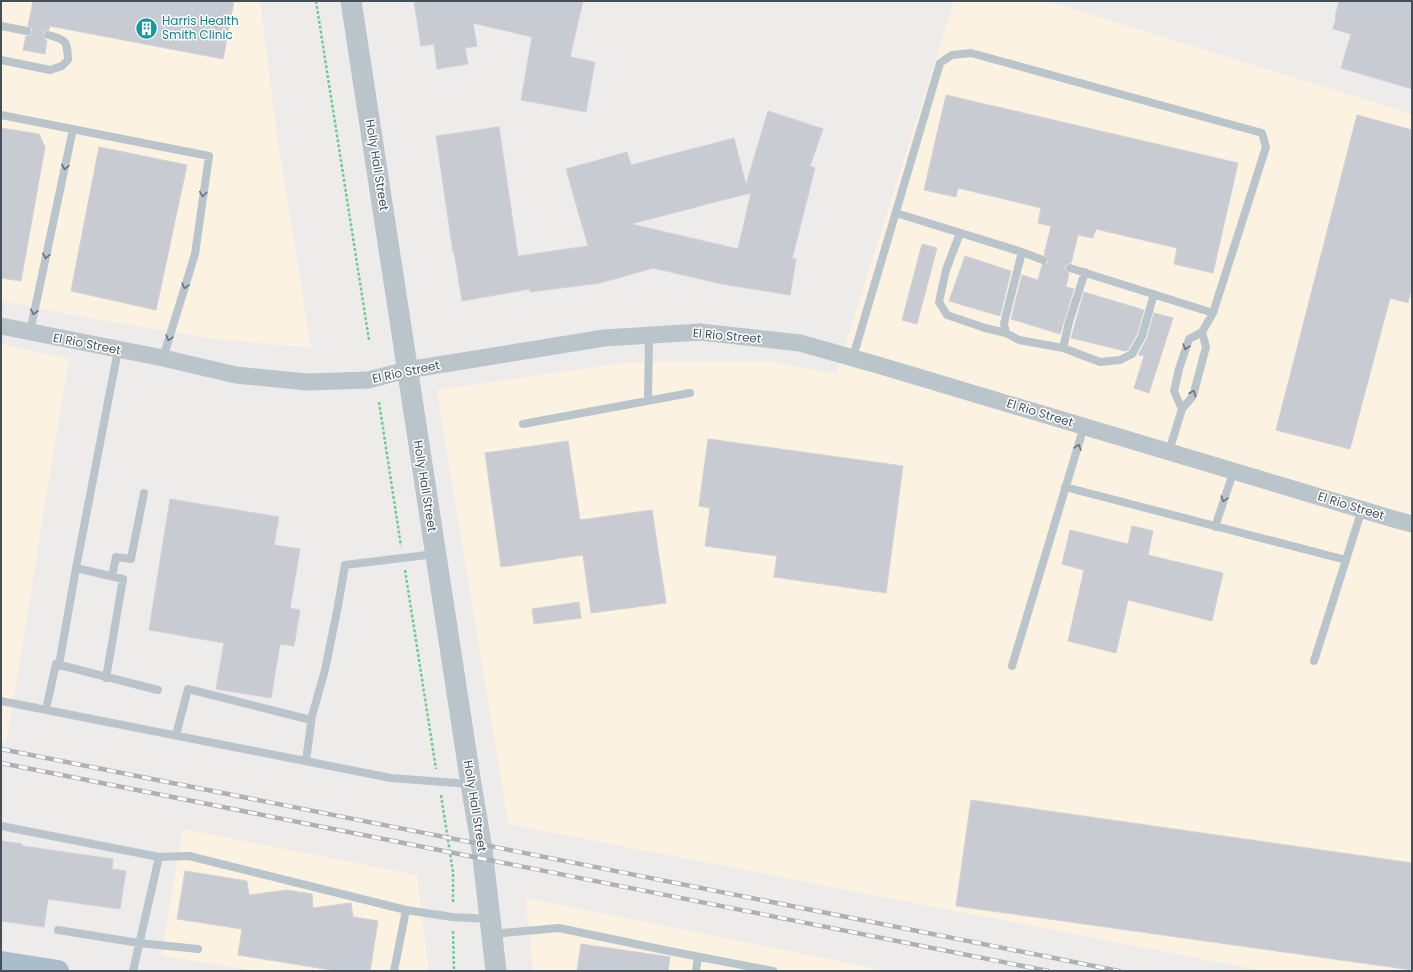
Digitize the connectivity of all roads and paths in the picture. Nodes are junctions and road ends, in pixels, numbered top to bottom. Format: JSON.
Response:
{"nodes":[{"id":1,"x":316,"y":1,"type":"edge"},
{"id":2,"x":351,"y":1,"type":"edge"},
{"id":3,"x":1,"y":26,"type":"edge"},
{"id":4,"x":27,"y":31,"type":"dead end"},
{"id":5,"x":48,"y":35,"type":"dead end"},
{"id":6,"x":1,"y":60,"type":"edge"},
{"id":7,"x":1,"y":115,"type":"edge"},
{"id":8,"x":73,"y":129,"type":"junction"},
{"id":9,"x":896,"y":214,"type":"junction"},
{"id":10,"x":960,"y":233,"type":"junction"},
{"id":11,"x":1022,"y":252,"type":"junction"},
{"id":12,"x":1043,"y":260,"type":"dead end"},
{"id":13,"x":1070,"y":268,"type":"dead end"},
{"id":14,"x":1086,"y":272,"type":"junction"},
{"id":15,"x":1154,"y":294,"type":"junction"},
{"id":16,"x":1213,"y":313,"type":"junction"},
{"id":17,"x":1,"y":326,"type":"edge"},
{"id":18,"x":30,"y":332,"type":"junction"},
{"id":19,"x":1202,"y":332,"type":"junction"},
{"id":20,"x":1006,"y":333,"type":"junction"},
{"id":21,"x":649,"y":335,"type":"junction"},
{"id":22,"x":369,"y":340,"type":"dead end"},
{"id":23,"x":1063,"y":348,"type":"junction"},
{"id":24,"x":118,"y":350,"type":"junction"},
{"id":25,"x":853,"y":357,"type":"junction"},
{"id":26,"x":163,"y":358,"type":"junction"},
{"id":27,"x":407,"y":370,"type":"junction"},
{"id":28,"x":690,"y":393,"type":"dead end"},
{"id":29,"x":648,"y":401,"type":"junction"},
{"id":30,"x":379,"y":402,"type":"dead end"},
{"id":31,"x":1182,"y":409,"type":"junction"},
{"id":32,"x":523,"y":424,"type":"dead end"},
{"id":33,"x":1084,"y":426,"type":"junction"},
{"id":34,"x":1169,"y":451,"type":"junction"},
{"id":35,"x":1234,"y":470,"type":"junction"},
{"id":36,"x":1065,"y":487,"type":"junction"},
{"id":37,"x":144,"y":493,"type":"dead end"},
{"id":38,"x":1362,"y":510,"type":"junction"},
{"id":39,"x":1412,"y":524,"type":"edge"},
{"id":40,"x":1215,"y":527,"type":"junction"},
{"id":41,"x":435,"y":554,"type":"junction"},
{"id":42,"x":403,"y":559,"type":"junction"},
{"id":43,"x":1346,"y":560,"type":"junction"},
{"id":44,"x":76,"y":568,"type":"junction"},
{"id":45,"x":112,"y":576,"type":"junction"},
{"id":46,"x":1314,"y":661,"type":"dead end"},
{"id":47,"x":59,"y":665,"type":"junction"},
{"id":48,"x":1012,"y":666,"type":"dead end"},
{"id":49,"x":106,"y":678,"type":"junction"},
{"id":50,"x":158,"y":690,"type":"dead end"},
{"id":51,"x":1,"y":700,"type":"edge"},
{"id":52,"x":46,"y":709,"type":"junction"},
{"id":53,"x":311,"y":720,"type":"junction"},
{"id":54,"x":176,"y":735,"type":"junction"},
{"id":55,"x":306,"y":761,"type":"junction"},
{"id":56,"x":439,"y":782,"type":"junction"},
{"id":57,"x":471,"y":784,"type":"junction"},
{"id":58,"x":1,"y":826,"type":"edge"},
{"id":59,"x":159,"y":857,"type":"junction"},
{"id":60,"x":406,"y":910,"type":"junction"},
{"id":61,"x":452,"y":917,"type":"junction"},
{"id":62,"x":491,"y":926,"type":"junction"},
{"id":63,"x":58,"y":930,"type":"dead end"},
{"id":64,"x":140,"y":943,"type":"junction"},
{"id":65,"x":198,"y":949,"type":"dead end"},
{"id":66,"x":698,"y":957,"type":"junction"},
{"id":67,"x":1,"y":962,"type":"edge"},
{"id":68,"x":58,"y":971,"type":"edge"},
{"id":69,"x":133,"y":971,"type":"edge"},
{"id":70,"x":394,"y":971,"type":"edge"},
{"id":71,"x":454,"y":971,"type":"edge"},
{"id":72,"x":496,"y":971,"type":"edge"},
{"id":73,"x":696,"y":971,"type":"edge"},
{"id":74,"x":773,"y":971,"type":"edge"}],
"edges":[{"from":1,"to":22,"type":"path"},
{"from":2,"to":27,"type":"street","name":"Holly Hall Street"},
{"from":3,"to":4,"type":"lane"},
{"from":5,"to":6,"type":"lane"},
{"from":7,"to":8,"type":"lane"},
{"from":8,"to":18,"type":"lane","one_way":true},
{"from":8,"to":26,"type":"lane","one_way":true},
{"from":9,"to":10,"type":"lane"},
{"from":9,"to":16,"type":"lane"},
{"from":9,"to":25,"type":"lane"},
{"from":10,"to":11,"type":"lane"},
{"from":10,"to":20,"type":"lane"},
{"from":11,"to":12,"type":"lane"},
{"from":11,"to":20,"type":"lane"},
{"from":13,"to":14,"type":"lane"},
{"from":14,"to":15,"type":"lane"},
{"from":14,"to":23,"type":"lane"},
{"from":15,"to":16,"type":"lane"},
{"from":15,"to":23,"type":"lane"},
{"from":16,"to":19,"type":"lane"},
{"from":17,"to":18,"type":"street","name":"El Rio Street"},
{"from":18,"to":24,"type":"street","name":"El Rio Street"},
{"from":31,"to":19,"type":"lane","one_way":true},
{"from":19,"to":31,"type":"lane","one_way":true},
{"from":20,"to":23,"type":"lane"},
{"from":21,"to":25,"type":"street","name":"El Rio Street"},
{"from":21,"to":27,"type":"street","name":"El Rio Street"},
{"from":21,"to":29,"type":"lane"},
{"from":24,"to":26,"type":"street","name":"El Rio Street"},
{"from":24,"to":44,"type":"lane"},
{"from":25,"to":33,"type":"street","name":"El Rio Street"},
{"from":26,"to":27,"type":"street","name":"El Rio Street"},
{"from":27,"to":41,"type":"street","name":"Holly Hall Street"},
{"from":28,"to":29,"type":"lane"},
{"from":29,"to":32,"type":"lane"},
{"from":30,"to":42,"type":"path"},
{"from":31,"to":34,"type":"lane"},
{"from":33,"to":34,"type":"street","name":"El Rio Street"},
{"from":36,"to":33,"type":"lane","one_way":true},
{"from":34,"to":35,"type":"street","name":"El Rio Street"},
{"from":35,"to":38,"type":"street","name":"El Rio Street"},
{"from":35,"to":40,"type":"lane","one_way":true},
{"from":36,"to":40,"type":"lane"},
{"from":36,"to":48,"type":"lane"},
{"from":37,"to":45,"type":"lane"},
{"from":38,"to":39,"type":"street","name":"El Rio Street"},
{"from":38,"to":43,"type":"lane"},
{"from":40,"to":43,"type":"lane"},
{"from":41,"to":42,"type":"lane"},
{"from":41,"to":57,"type":"street","name":"Holly Hall Street"},
{"from":42,"to":53,"type":"lane"},
{"from":42,"to":56,"type":"path"},
{"from":43,"to":46,"type":"lane"},
{"from":44,"to":45,"type":"lane"},
{"from":44,"to":47,"type":"lane"},
{"from":45,"to":49,"type":"lane"},
{"from":47,"to":49,"type":"lane"},
{"from":47,"to":52,"type":"lane"},
{"from":49,"to":50,"type":"lane"},
{"from":51,"to":52,"type":"lane"},
{"from":52,"to":54,"type":"lane"},
{"from":53,"to":54,"type":"lane"},
{"from":53,"to":55,"type":"lane"},
{"from":54,"to":55,"type":"lane"},
{"from":55,"to":56,"type":"lane"},
{"from":56,"to":57,"type":"lane"},
{"from":56,"to":61,"type":"path"},
{"from":57,"to":62,"type":"street","name":"Holly Hall Street"},
{"from":58,"to":59,"type":"lane"},
{"from":59,"to":60,"type":"lane"},
{"from":59,"to":64,"type":"lane"},
{"from":60,"to":61,"type":"lane"},
{"from":60,"to":70,"type":"lane"},
{"from":61,"to":62,"type":"lane"},
{"from":61,"to":71,"type":"path"},
{"from":62,"to":66,"type":"lane"},
{"from":62,"to":72,"type":"street","name":"Holly Hall Street"},
{"from":63,"to":64,"type":"lane"},
{"from":64,"to":65,"type":"lane"},
{"from":64,"to":69,"type":"lane"},
{"from":66,"to":73,"type":"lane"},
{"from":66,"to":74,"type":"lane"},
{"from":67,"to":68,"type":"main road"}]}
